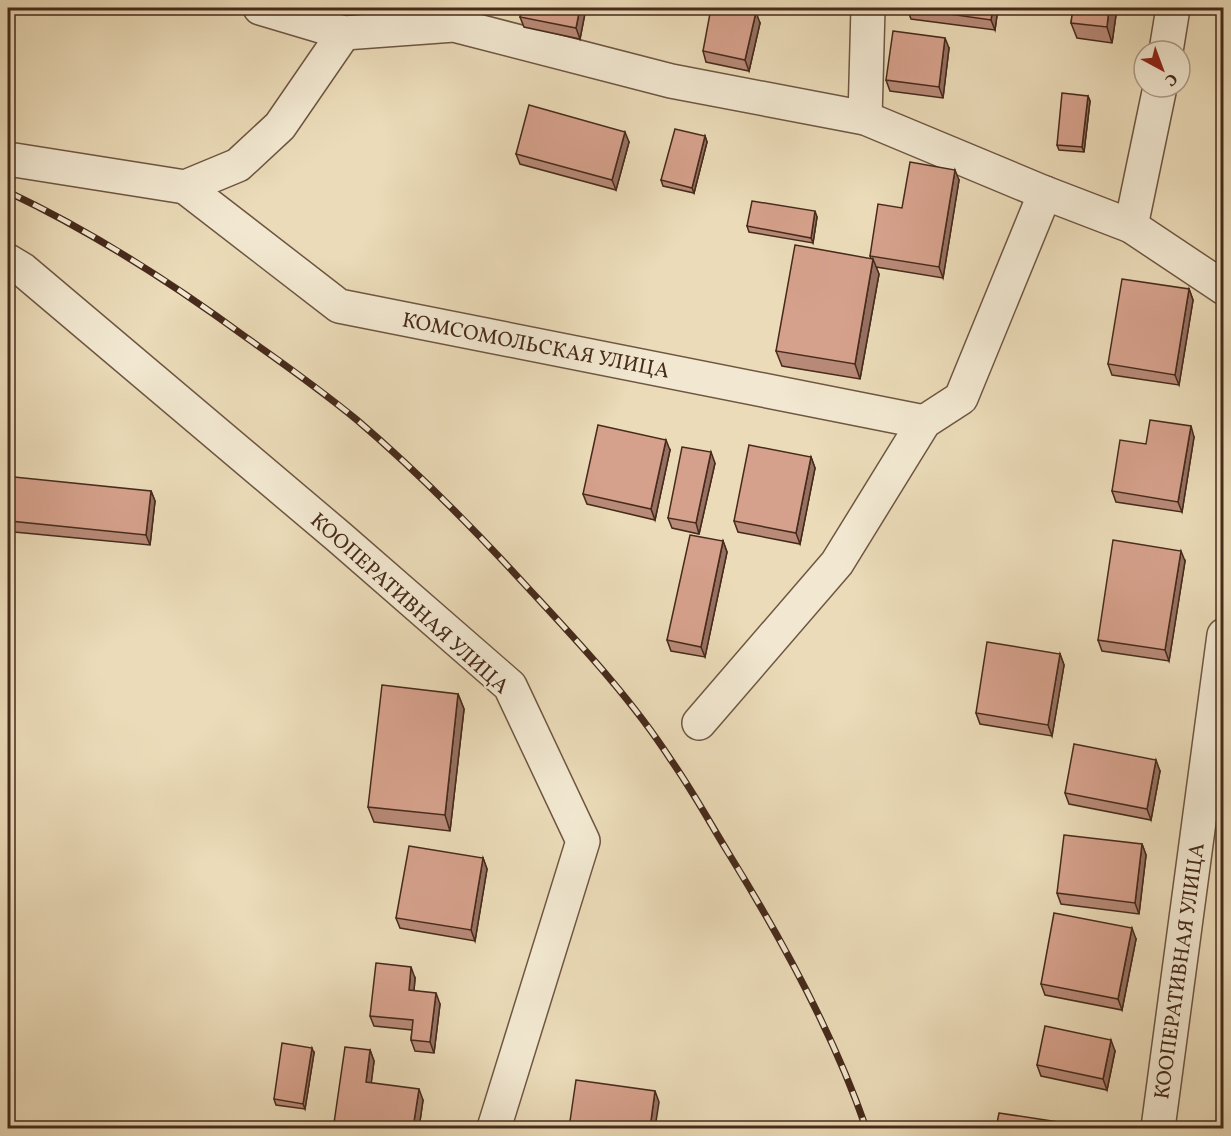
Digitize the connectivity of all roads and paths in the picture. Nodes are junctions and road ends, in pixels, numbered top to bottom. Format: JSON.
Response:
{"nodes":[{"id":1,"x":260,"y":8,"type":"edge"},
{"id":2,"x":868,"y":8,"type":"edge"},
{"id":3,"x":1173,"y":8,"type":"edge"},
{"id":4,"x":454,"y":16,"type":"edge"},
{"id":5,"x":344,"y":33,"type":"junction"},
{"id":6,"x":1168,"y":39,"type":"edge"},
{"id":7,"x":1157,"y":99,"type":"edge"},
{"id":8,"x":865,"y":118,"type":"junction"},
{"id":9,"x":8,"y":159,"type":"edge"},
{"id":10,"x":185,"y":186,"type":"junction"},
{"id":11,"x":1045,"y":193,"type":"junction"},
{"id":12,"x":1131,"y":226,"type":"junction"},
{"id":13,"x":8,"y":261,"type":"edge"},
{"id":14,"x":1224,"y":288,"type":"edge"},
{"id":15,"x":924,"y":422,"type":"junction"},
{"id":16,"x":1224,"y":635,"type":"edge"},
{"id":17,"x":699,"y":723,"type":"dead end"},
{"id":18,"x":494,"y":1128,"type":"edge"},
{"id":19,"x":1158,"y":1128,"type":"edge"}],
"edges":[{"from":1,"to":5,"type":"street"},
{"from":2,"to":8,"type":"street"},
{"from":3,"to":6,"type":"street"},
{"from":4,"to":5,"type":"street"},
{"from":4,"to":8,"type":"street"},
{"from":5,"to":10,"type":"street"},
{"from":7,"to":12,"type":"street"},
{"from":8,"to":11,"type":"street"},
{"from":9,"to":10,"type":"street"},
{"from":10,"to":15,"type":"street","name":"КОМСОМОЛЬСКАЯ УЛИЦА"},
{"from":11,"to":12,"type":"street"},
{"from":11,"to":15,"type":"street"},
{"from":12,"to":14,"type":"street"},
{"from":13,"to":18,"type":"street","name":"КООПЕРАТИВНАЯ УЛИЦА"},
{"from":15,"to":17,"type":"street"},
{"from":16,"to":19,"type":"street","name":"КООПЕРАТИВНАЯ УЛИЦА"}]}
